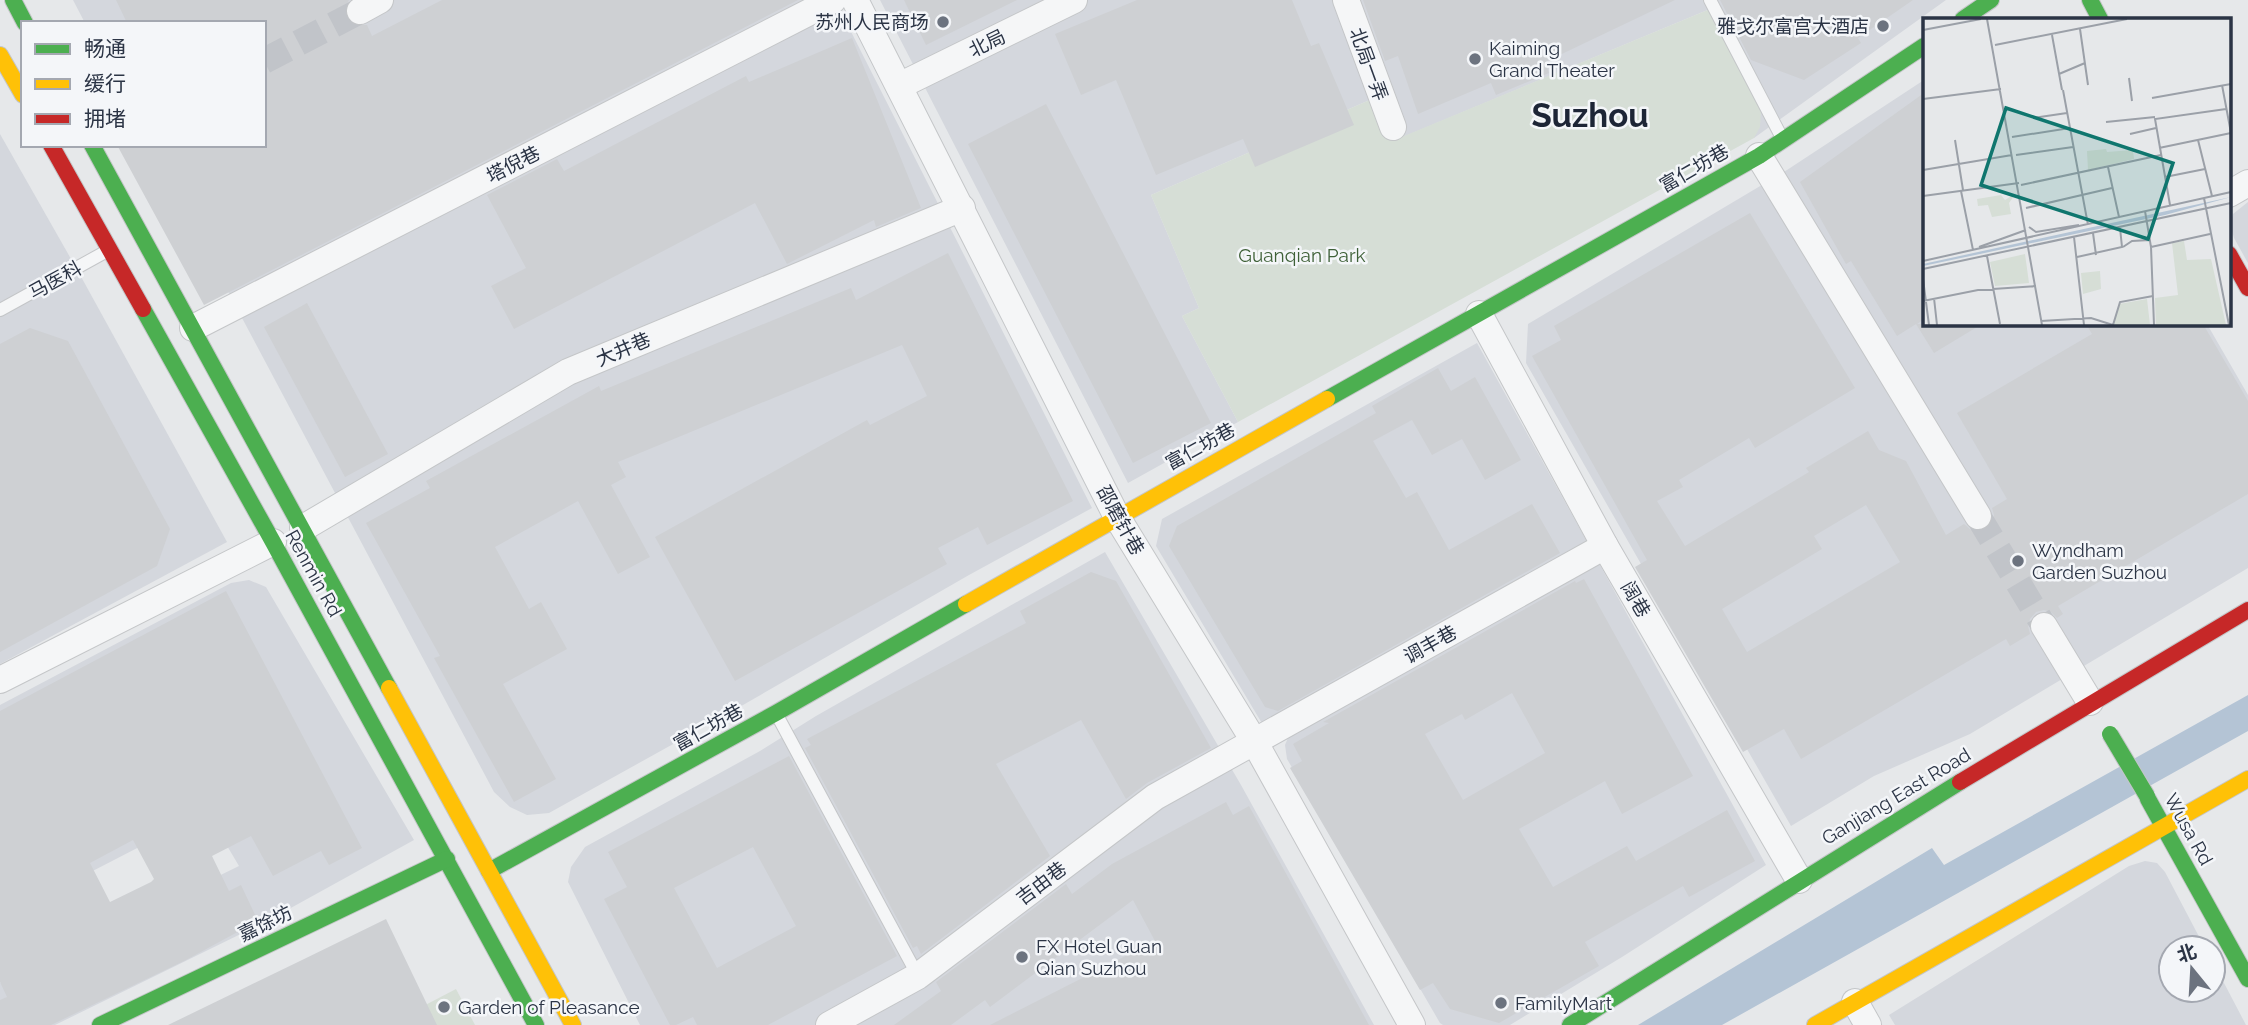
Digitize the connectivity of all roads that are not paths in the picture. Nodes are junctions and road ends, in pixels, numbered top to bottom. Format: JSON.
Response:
{"nodes":[{"id":1,"x":13,"y":0,"type":"edge"},
{"id":2,"x":833,"y":0,"type":"edge"},
{"id":3,"x":855,"y":0,"type":"edge"},
{"id":4,"x":1074,"y":0,"type":"edge"},
{"id":5,"x":1346,"y":0,"type":"edge"},
{"id":6,"x":1710,"y":0,"type":"edge"},
{"id":7,"x":1991,"y":0,"type":"edge"},
{"id":8,"x":2090,"y":0,"type":"edge"},
{"id":9,"x":1964,"y":18,"type":"edge"},
{"id":10,"x":2099,"y":18,"type":"edge"},
{"id":11,"x":24,"y":21,"type":"edge"},
{"id":12,"x":1923,"y":47,"type":"edge"},
{"id":13,"x":0,"y":55,"type":"edge"},
{"id":14,"x":900,"y":86,"type":"junction"},
{"id":15,"x":21,"y":92,"type":"edge"},
{"id":16,"x":1393,"y":127,"type":"dead end"},
{"id":17,"x":1783,"y":140,"type":"junction"},
{"id":18,"x":52,"y":147,"type":"edge"},
{"id":19,"x":98,"y":147,"type":"edge"},
{"id":20,"x":1759,"y":156,"type":"junction"},
{"id":21,"x":2248,"y":183,"type":"edge"},
{"id":22,"x":2230,"y":193,"type":"edge"},
{"id":23,"x":962,"y":208,"type":"junction"},
{"id":24,"x":110,"y":249,"type":"junction"},
{"id":25,"x":2230,"y":256,"type":"edge"},
{"id":26,"x":2248,"y":288,"type":"edge"},
{"id":27,"x":0,"y":310,"type":"edge"},
{"id":28,"x":1479,"y":314,"type":"junction"},
{"id":29,"x":193,"y":328,"type":"junction"},
{"id":30,"x":1978,"y":516,"type":"tunnel mouth"},
{"id":31,"x":1117,"y":517,"type":"junction"},
{"id":32,"x":303,"y":528,"type":"junction"},
{"id":33,"x":273,"y":542,"type":"junction"},
{"id":34,"x":1605,"y":546,"type":"junction"},
{"id":35,"x":2248,"y":610,"type":"edge"},
{"id":36,"x":2044,"y":626,"type":"tunnel mouth"},
{"id":37,"x":0,"y":680,"type":"edge"},
{"id":38,"x":776,"y":713,"type":"junction"},
{"id":39,"x":2100,"y":718,"type":"junction"},
{"id":40,"x":1254,"y":741,"type":"junction"},
{"id":41,"x":2248,"y":779,"type":"edge"},
{"id":42,"x":2164,"y":825,"type":"junction"},
{"id":43,"x":447,"y":859,"type":"junction"},
{"id":44,"x":489,"y":871,"type":"junction"},
{"id":45,"x":1799,"y":880,"type":"junction"},
{"id":46,"x":918,"y":976,"type":"junction"},
{"id":47,"x":2248,"y":979,"type":"edge"},
{"id":48,"x":1855,"y":1002,"type":"junction"},
{"id":49,"x":100,"y":1025,"type":"edge"},
{"id":50,"x":536,"y":1025,"type":"edge"},
{"id":51,"x":573,"y":1025,"type":"edge"},
{"id":52,"x":829,"y":1025,"type":"edge"},
{"id":53,"x":1412,"y":1025,"type":"edge"},
{"id":54,"x":1570,"y":1025,"type":"edge"},
{"id":55,"x":1815,"y":1025,"type":"edge"},
{"id":56,"x":1868,"y":1025,"type":"edge"}],
"edges":[{"from":1,"to":11,"type":"main road"},
{"from":2,"to":29,"type":"street","name":"塔倪巷"},
{"from":3,"to":14,"type":"street","name":"邵磨针巷"},
{"from":4,"to":14,"type":"street","name":"北局"},
{"from":5,"to":16,"type":"street","name":"北局一弄"},
{"from":6,"to":17,"type":"lane"},
{"from":7,"to":9,"type":"main road"},
{"from":8,"to":10,"type":"main road"},
{"from":12,"to":17,"type":"main road","name":"富仁坊巷"},
{"from":13,"to":15,"type":"main road"},
{"from":14,"to":23,"type":"street","name":"邵磨针巷"},
{"from":17,"to":20,"type":"main road","name":"富仁坊巷"},
{"from":18,"to":24,"type":"main road","name":"Renmin Rd"},
{"from":19,"to":29,"type":"main road","name":"Renmin Rd"},
{"from":20,"to":28,"type":"main road","name":"富仁坊巷"},
{"from":20,"to":30,"type":"street"},
{"from":21,"to":22,"type":"street"},
{"from":23,"to":31,"type":"street","name":"邵磨针巷"},
{"from":23,"to":32,"type":"street","name":"大井巷"},
{"from":24,"to":27,"type":"lane","name":"马医科"},
{"from":24,"to":33,"type":"main road","name":"Renmin Rd"},
{"from":25,"to":26,"type":"main road"},
{"from":28,"to":31,"type":"main road","name":"富仁坊巷"},
{"from":28,"to":34,"type":"street","name":"阔巷"},
{"from":29,"to":32,"type":"main road","name":"Renmin Rd"},
{"from":31,"to":38,"type":"main road","name":"富仁坊巷"},
{"from":31,"to":40,"type":"street","name":"邵磨针巷"},
{"from":32,"to":44,"type":"main road","name":"Renmin Rd"},
{"from":33,"to":37,"type":"street"},
{"from":33,"to":43,"type":"main road","name":"Renmin Rd"},
{"from":34,"to":40,"type":"street","name":"调丰巷"},
{"from":34,"to":45,"type":"street","name":"阔巷"},
{"from":35,"to":39,"type":"main road","name":"Ganjiang East Road"},
{"from":36,"to":39,"type":"street"},
{"from":38,"to":44,"type":"main road","name":"富仁坊巷"},
{"from":38,"to":46,"type":"lane"},
{"from":39,"to":42,"type":"main road","name":"Wusa Rd","bridge":true},
{"from":39,"to":45,"type":"main road","name":"Ganjiang East Road"},
{"from":40,"to":46,"type":"street","name":"吉由巷"},
{"from":40,"to":53,"type":"street","name":"邵磨针巷"},
{"from":41,"to":42,"type":"main road"},
{"from":42,"to":47,"type":"main road","name":"Wusa Rd"},
{"from":42,"to":48,"type":"main road"},
{"from":43,"to":49,"type":"main road","name":"嘉馀坊"},
{"from":43,"to":50,"type":"main road","name":"Renmin Rd"},
{"from":44,"to":51,"type":"main road","name":"Renmin Rd"},
{"from":45,"to":54,"type":"main road","name":"Ganjiang East Road"},
{"from":46,"to":52,"type":"street","name":"吉由巷"},
{"from":48,"to":55,"type":"main road"},
{"from":48,"to":56,"type":"street"}]}
